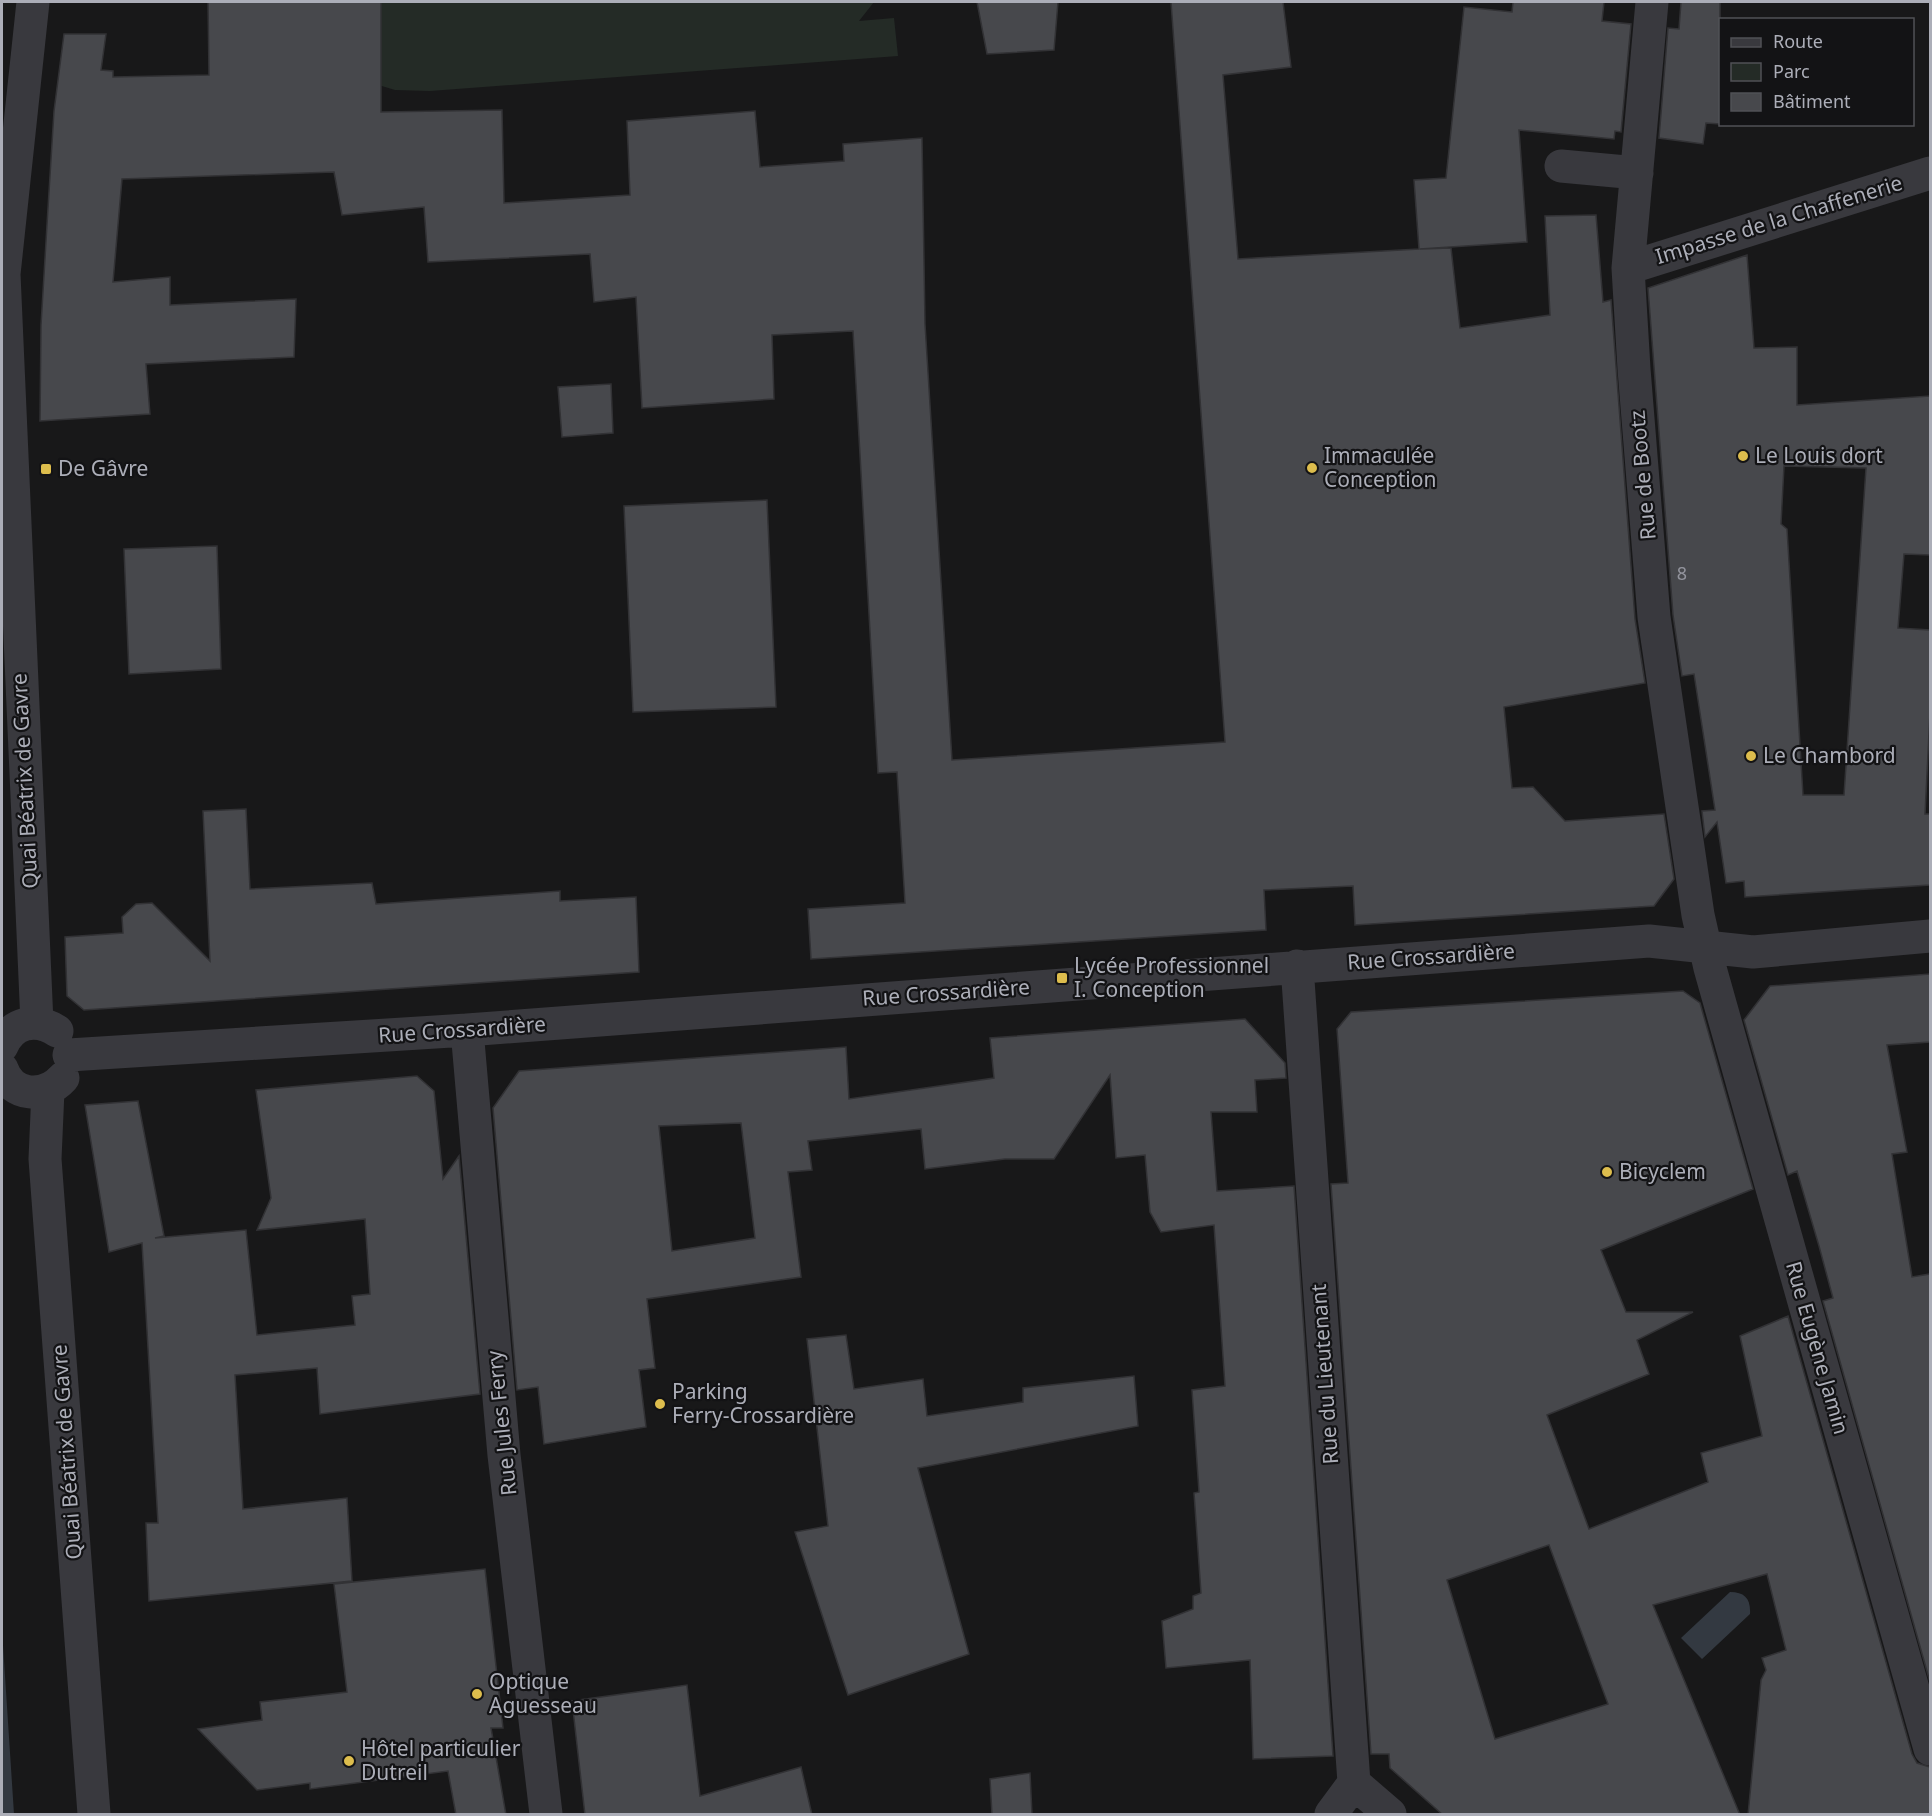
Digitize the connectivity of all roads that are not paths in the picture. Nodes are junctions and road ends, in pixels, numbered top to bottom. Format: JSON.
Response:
{"nodes":[{"id":1,"x":33,"y":2,"type":"edge"},
{"id":2,"x":1652,"y":2,"type":"edge"},
{"id":3,"x":1561,"y":166,"type":"dead end"},
{"id":4,"x":1637,"y":173,"type":"junction"},
{"id":5,"x":1930,"y":173,"type":"edge"},
{"id":6,"x":1628,"y":268,"type":"junction"},
{"id":7,"x":1930,"y":936,"type":"edge"},
{"id":8,"x":1706,"y":946,"type":"junction"},
{"id":9,"x":1297,"y":966,"type":"junction"},
{"id":10,"x":37,"y":1023,"type":"junction"},
{"id":11,"x":467,"y":1030,"type":"junction"},
{"id":12,"x":2,"y":1046,"type":"edge"},
{"id":13,"x":69,"y":1055,"type":"junction"},
{"id":14,"x":2,"y":1069,"type":"edge"},
{"id":15,"x":48,"y":1090,"type":"junction"},
{"id":16,"x":1930,"y":1749,"type":"edge"},
{"id":17,"x":1354,"y":1783,"type":"junction"},
{"id":18,"x":93,"y":1815,"type":"edge"},
{"id":19,"x":546,"y":1815,"type":"edge"},
{"id":20,"x":1331,"y":1815,"type":"edge"},
{"id":21,"x":1390,"y":1815,"type":"edge"}],
"edges":[{"from":1,"to":10,"type":"street","name":"Quai Béatrix de Gavre"},
{"from":2,"to":4,"type":"street","name":"Rue de Bootz"},
{"from":3,"to":4,"type":"street"},
{"from":4,"to":6,"type":"street","name":"Rue de Bootz"},
{"from":5,"to":6,"type":"street","name":"Impasse de la Chaffenerie"},
{"from":6,"to":8,"type":"street","name":"Rue de Bootz"},
{"from":7,"to":8,"type":"street","name":"Rue Crossardière"},
{"from":8,"to":9,"type":"street","name":"Rue Crossardière"},
{"from":8,"to":16,"type":"street","name":"Rue Eugène Jamin"},
{"from":9,"to":11,"type":"street","name":"Rue Crossardière"},
{"from":9,"to":17,"type":"street","name":"Rue du Lieutenant"},
{"from":10,"to":12,"type":"street"},
{"from":10,"to":13,"type":"street"},
{"from":11,"to":13,"type":"street","name":"Rue Crossardière"},
{"from":11,"to":19,"type":"street","name":"Rue Jules Ferry"},
{"from":13,"to":15,"type":"street"},
{"from":14,"to":15,"type":"street"},
{"from":15,"to":18,"type":"street","name":"Quai Béatrix de Gavre"},
{"from":17,"to":20,"type":"street"},
{"from":17,"to":21,"type":"street"}]}
